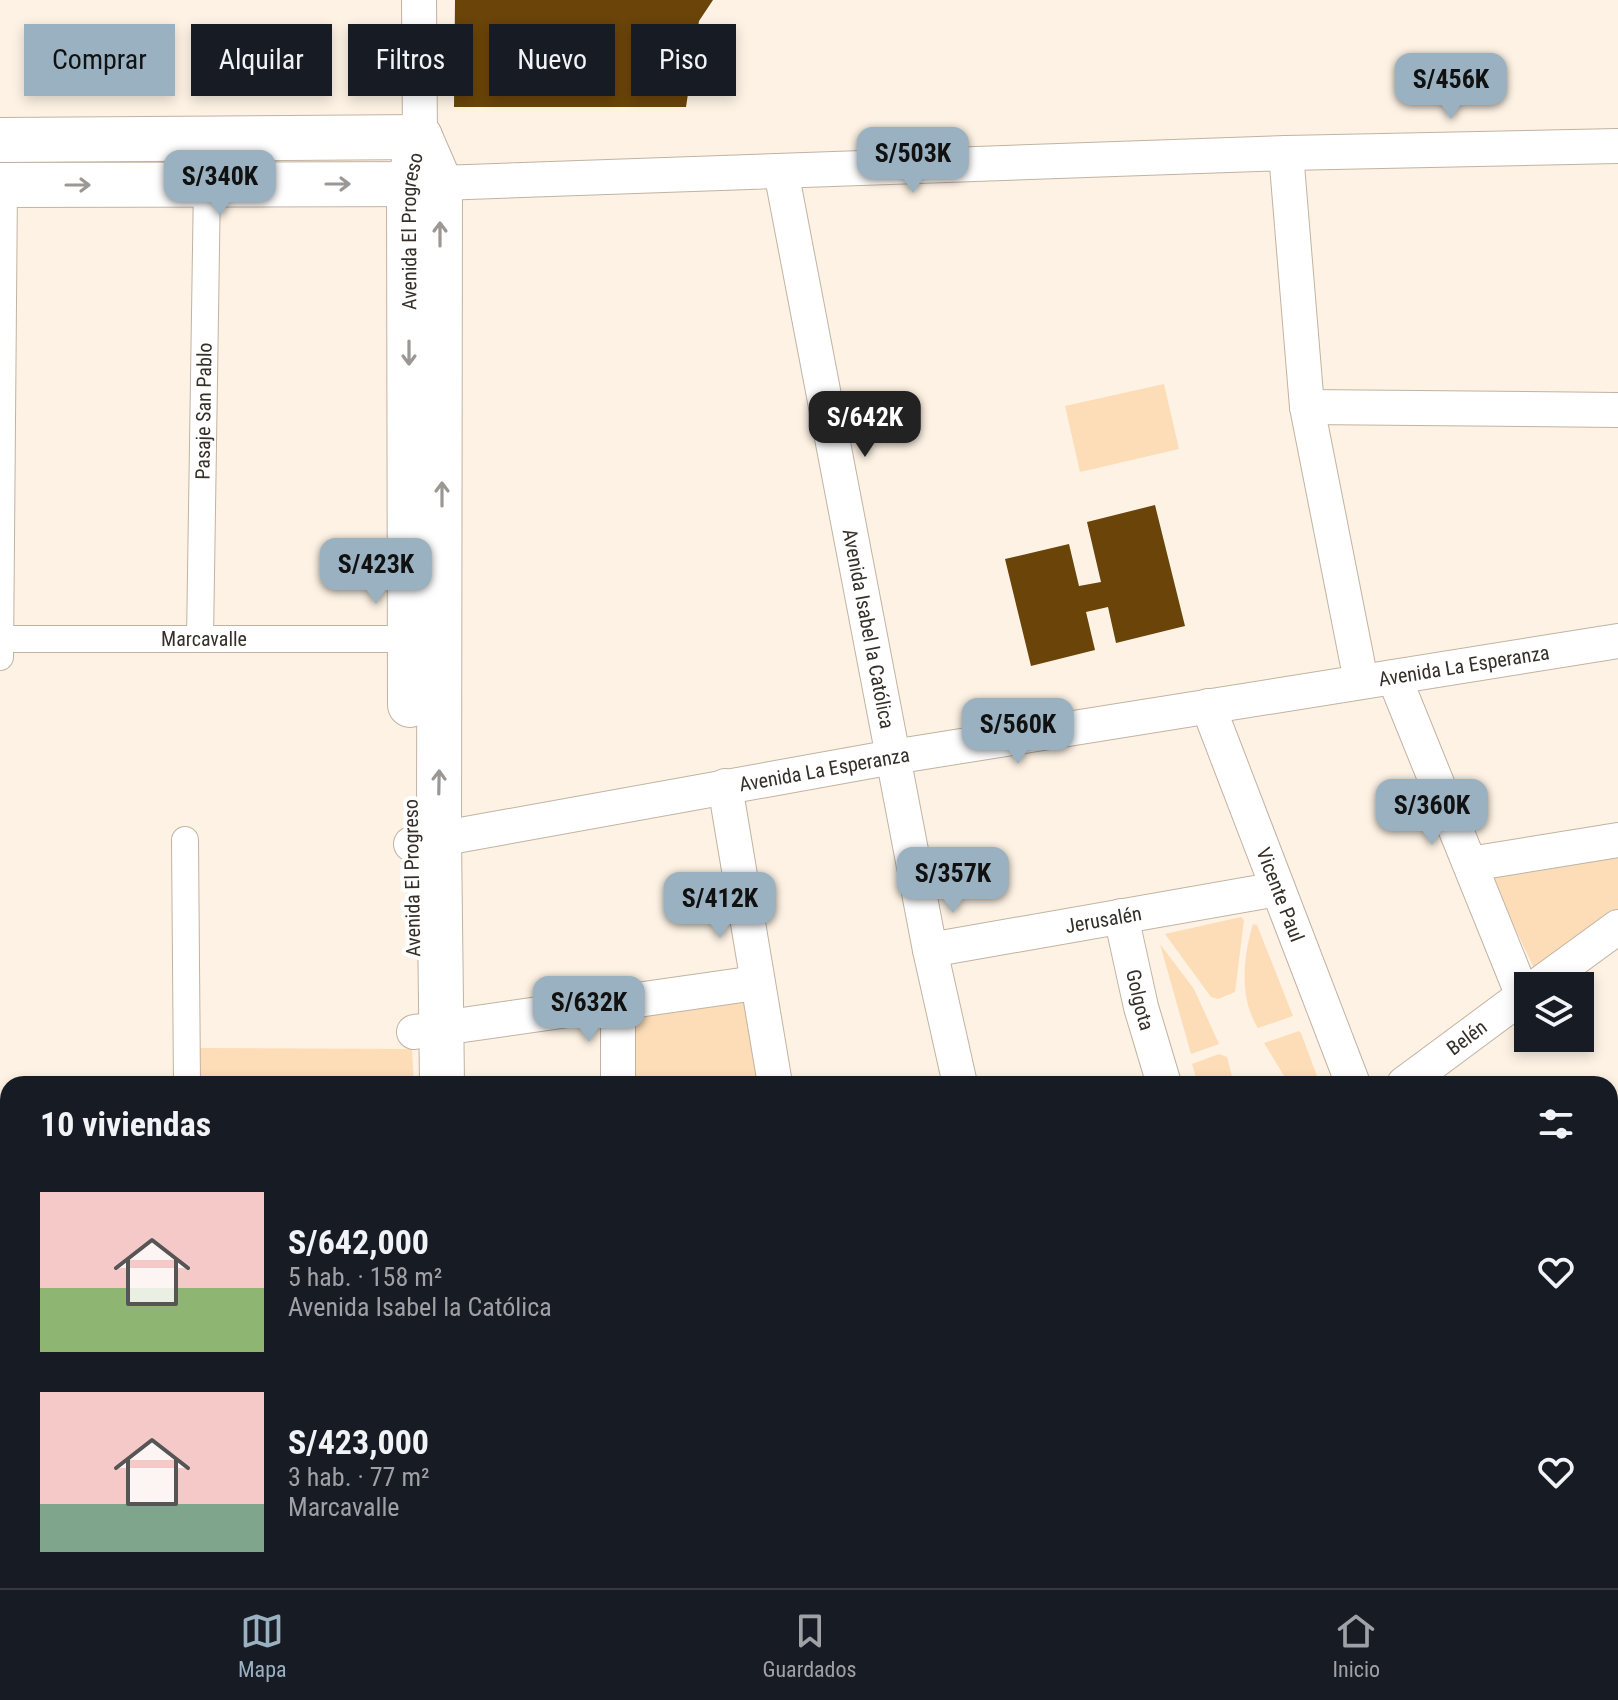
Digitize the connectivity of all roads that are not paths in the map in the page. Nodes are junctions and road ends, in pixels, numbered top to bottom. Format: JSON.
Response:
{"nodes":[{"id":1,"x":419,"y":0,"type":"edge"},
{"id":2,"x":420,"y":137,"type":"junction"},
{"id":3,"x":0,"y":140,"type":"edge"},
{"id":4,"x":1618,"y":146,"type":"edge"},
{"id":5,"x":1286,"y":153,"type":"junction"},
{"id":6,"x":781,"y":171,"type":"junction"},
{"id":7,"x":207,"y":184,"type":"junction"},
{"id":8,"x":424,"y":184,"type":"junction"},
{"id":9,"x":2,"y":185,"type":"edge"},
{"id":10,"x":1307,"y":407,"type":"junction"},
{"id":11,"x":1618,"y":410,"type":"edge"},
{"id":12,"x":0,"y":639,"type":"edge"},
{"id":13,"x":200,"y":639,"type":"junction"},
{"id":14,"x":410,"y":639,"type":"junction"},
{"id":15,"x":1618,"y":641,"type":"edge"},
{"id":16,"x":0,"y":657,"type":"edge"},
{"id":17,"x":1377,"y":679,"type":"junction"},
{"id":18,"x":1208,"y":706,"type":"junction"},
{"id":19,"x":893,"y":757,"type":"junction"},
{"id":20,"x":725,"y":786,"type":"junction"},
{"id":21,"x":185,"y":840,"type":"dead end"},
{"id":22,"x":1618,"y":840,"type":"edge"},
{"id":23,"x":425,"y":842,"type":"junction"},
{"id":24,"x":1470,"y":864,"type":"junction"},
{"id":25,"x":1278,"y":889,"type":"junction"},
{"id":26,"x":1121,"y":916,"type":"junction"},
{"id":27,"x":1618,"y":927,"type":"edge"},
{"id":28,"x":930,"y":950,"type":"junction"},
{"id":29,"x":1520,"y":972,"type":"edge"},
{"id":30,"x":1555,"y":972,"type":"edge"},
{"id":31,"x":756,"y":983,"type":"junction"},
{"id":32,"x":1514,"y":1002,"type":"edge"},
{"id":33,"x":618,"y":1004,"type":"junction"},
{"id":34,"x":428,"y":1032,"type":"junction"},
{"id":35,"x":187,"y":1076,"type":"edge"},
{"id":36,"x":417,"y":1076,"type":"edge"},
{"id":37,"x":440,"y":1076,"type":"edge"},
{"id":38,"x":618,"y":1076,"type":"edge"},
{"id":39,"x":773,"y":1076,"type":"edge"},
{"id":40,"x":958,"y":1076,"type":"edge"},
{"id":41,"x":1162,"y":1076,"type":"edge"},
{"id":42,"x":1350,"y":1076,"type":"edge"},
{"id":43,"x":1415,"y":1076,"type":"edge"}],
"edges":[{"from":1,"to":2,"type":"street"},
{"from":2,"to":3,"type":"main road"},
{"from":2,"to":8,"type":"main road","name":"Avenida El Progreso"},
{"from":4,"to":5,"type":"street"},
{"from":5,"to":6,"type":"street"},
{"from":5,"to":10,"type":"street"},
{"from":6,"to":8,"type":"street"},
{"from":6,"to":19,"type":"street","name":"Avenida Isabel la Católica"},
{"from":7,"to":8,"type":"main road","one_way":true},
{"from":9,"to":7,"type":"main road","one_way":true},
{"from":7,"to":13,"type":"street","name":"Pasaje San Pablo"},
{"from":8,"to":14,"type":"main road","name":"Avenida El Progreso","one_way":true},
{"from":23,"to":8,"type":"main road","name":"Avenida El Progreso","one_way":true},
{"from":9,"to":12,"type":"street"},
{"from":10,"to":11,"type":"street"},
{"from":10,"to":17,"type":"street"},
{"from":12,"to":13,"type":"street","name":"Marcavalle"},
{"from":12,"to":16,"type":"street"},
{"from":13,"to":14,"type":"street","name":"Marcavalle"},
{"from":14,"to":23,"type":"main road","name":"Avenida El Progreso"},
{"from":15,"to":17,"type":"street","name":"Avenida La Esperanza"},
{"from":17,"to":18,"type":"street","name":"Avenida La Esperanza"},
{"from":17,"to":24,"type":"street"},
{"from":18,"to":19,"type":"street","name":"Avenida La Esperanza"},
{"from":18,"to":25,"type":"street","name":"Vicente Paul"},
{"from":19,"to":20,"type":"street","name":"Avenida La Esperanza"},
{"from":19,"to":28,"type":"street","name":"Avenida Isabel la Católica"},
{"from":20,"to":23,"type":"street","name":"Avenida La Esperanza"},
{"from":20,"to":31,"type":"street"},
{"from":21,"to":35,"type":"street"},
{"from":22,"to":24,"type":"street"},
{"from":23,"to":34,"type":"main road","name":"Avenida El Progreso"},
{"from":24,"to":29,"type":"street"},
{"from":25,"to":26,"type":"street","name":"Jerusalén"},
{"from":25,"to":42,"type":"street","name":"Vicente Paul"},
{"from":26,"to":28,"type":"street","name":"Jerusalén"},
{"from":26,"to":41,"type":"street","name":"Golgota"},
{"from":27,"to":30,"type":"street","name":"Belén"},
{"from":28,"to":40,"type":"street","name":"Avenida Isabel la Católica"},
{"from":31,"to":33,"type":"street"},
{"from":31,"to":39,"type":"street"},
{"from":32,"to":43,"type":"street","name":"Belén"},
{"from":33,"to":34,"type":"street"},
{"from":33,"to":38,"type":"street"},
{"from":34,"to":36,"type":"main road","name":"Avenida El Progreso"},
{"from":34,"to":37,"type":"main road","name":"Avenida El Progreso"}]}
